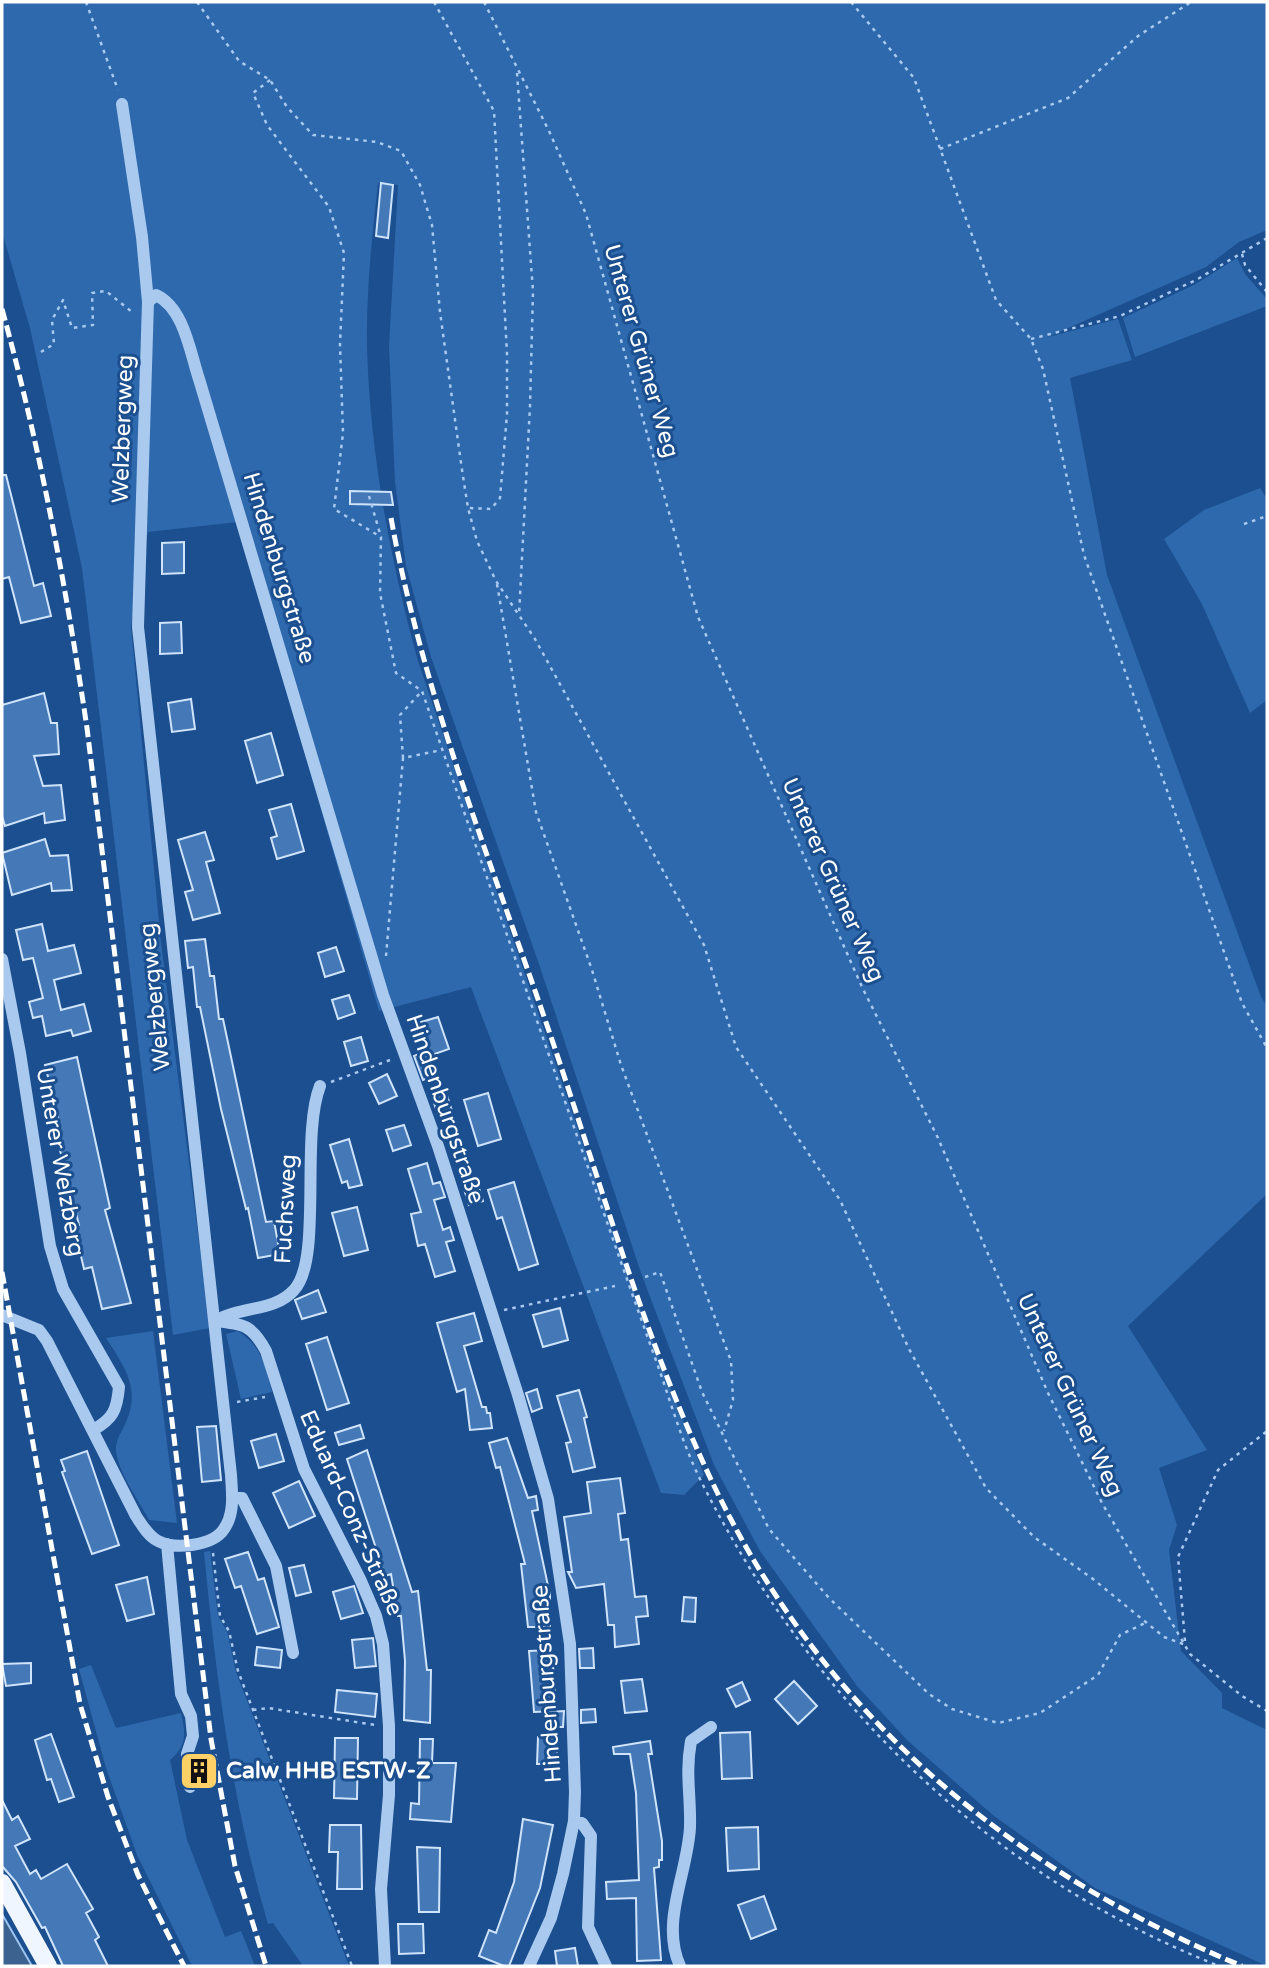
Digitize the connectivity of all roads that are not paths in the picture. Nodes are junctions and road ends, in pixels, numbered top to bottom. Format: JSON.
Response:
{"nodes":[{"id":1,"x":122,"y":104,"type":"dead end"},
{"id":2,"x":148,"y":302,"type":"junction"},
{"id":3,"x":2,"y":959,"type":"edge"},
{"id":4,"x":320,"y":1086,"type":"road end"},
{"id":5,"x":2,"y":1315,"type":"edge"},
{"id":6,"x":216,"y":1321,"type":"junction"},
{"id":7,"x":93,"y":1430,"type":"junction"},
{"id":8,"x":232,"y":1498,"type":"junction"},
{"id":9,"x":167,"y":1544,"type":"junction"},
{"id":10,"x":293,"y":1653,"type":"dead end"},
{"id":11,"x":711,"y":1727,"type":"dead end"},
{"id":12,"x":190,"y":1787,"type":"dead end"},
{"id":13,"x":574,"y":1821,"type":"junction"},
{"id":14,"x":2,"y":1883,"type":"edge"},
{"id":15,"x":48,"y":1966,"type":"edge"},
{"id":16,"x":385,"y":1966,"type":"edge"},
{"id":17,"x":529,"y":1966,"type":"edge"},
{"id":18,"x":606,"y":1966,"type":"edge"},
{"id":19,"x":680,"y":1966,"type":"edge"}],
"edges":[{"from":1,"to":2,"type":"street","name":"Welzbergweg"},
{"from":2,"to":6,"type":"street","name":"Welzbergweg"},
{"from":2,"to":13,"type":"street","name":"Hindenburgstraße"},
{"from":3,"to":7,"type":"street","name":"Unterer Welzberg"},
{"from":4,"to":6,"type":"street","name":"Fuchsweg"},
{"from":5,"to":7,"type":"street"},
{"from":6,"to":8,"type":"street","name":"Welzbergweg"},
{"from":6,"to":16,"type":"street","name":"Eduard-Conz-Straße"},
{"from":7,"to":9,"type":"street"},
{"from":8,"to":9,"type":"street","name":"Welzbergweg"},
{"from":8,"to":10,"type":"street"},
{"from":9,"to":12,"type":"street"},
{"from":11,"to":19,"type":"street"},
{"from":13,"to":17,"type":"street","name":"Hindenburgstraße"},
{"from":13,"to":18,"type":"street"},
{"from":14,"to":15,"type":"main road"}]}
